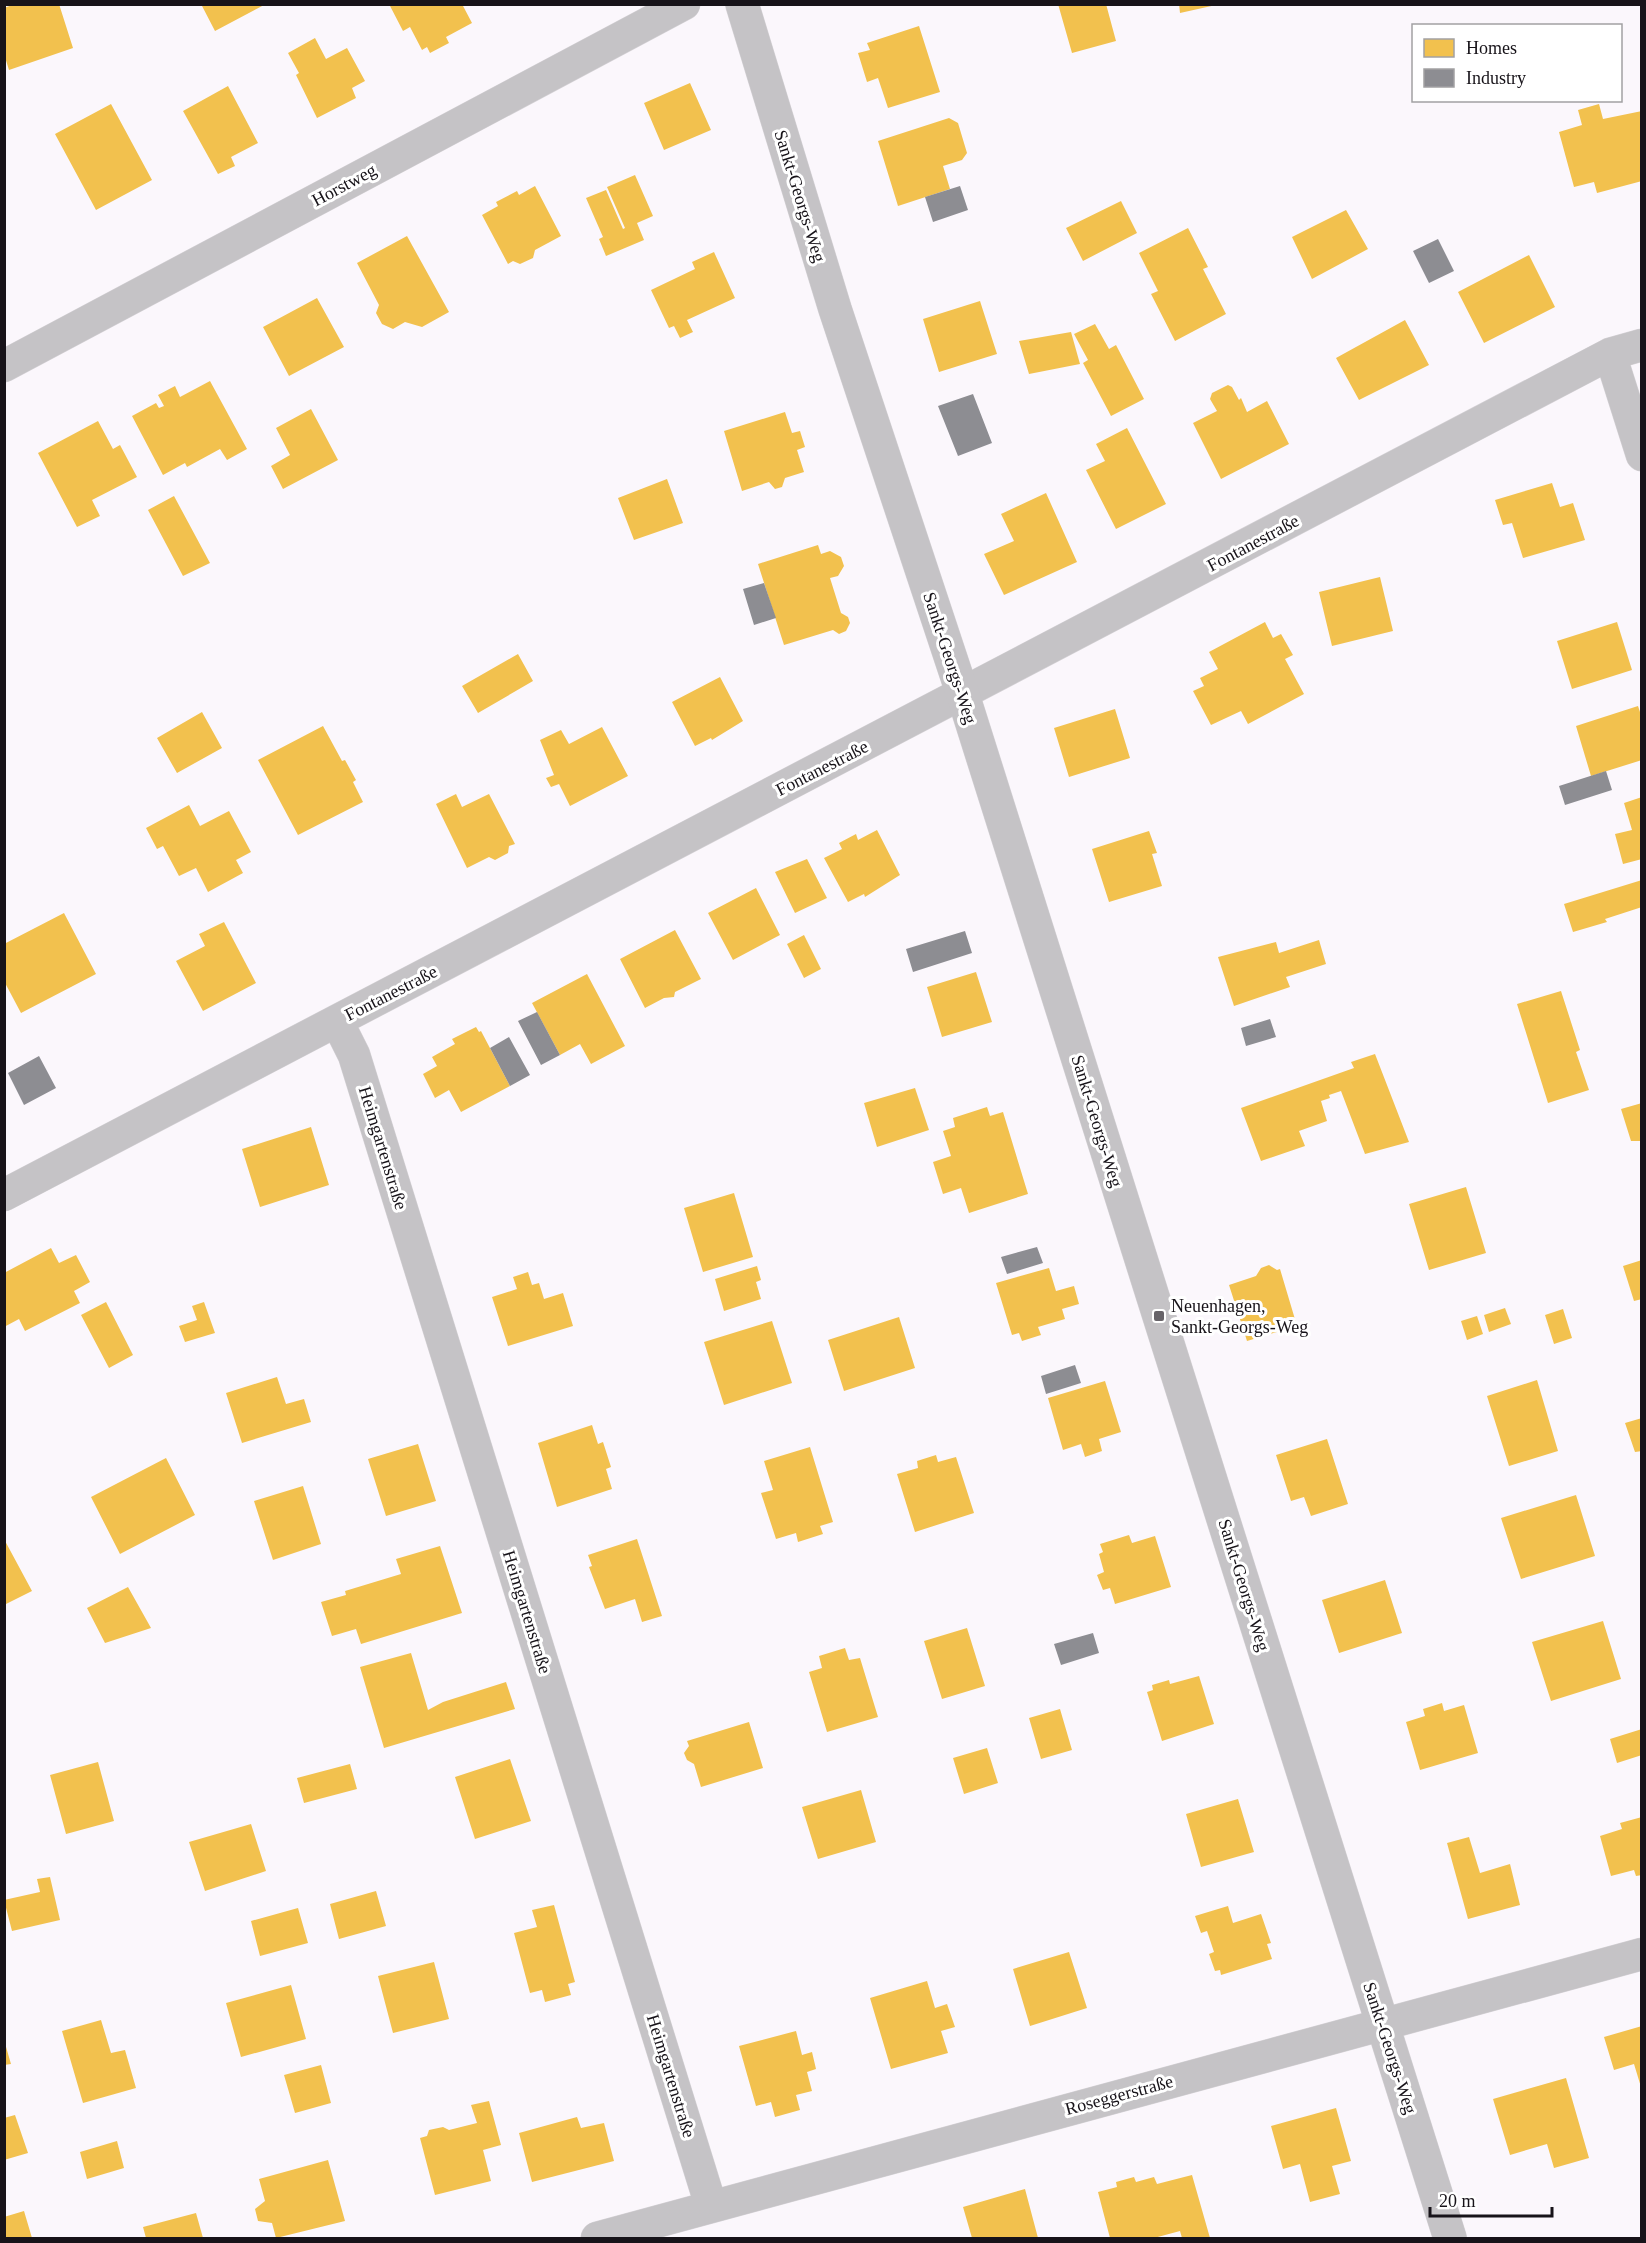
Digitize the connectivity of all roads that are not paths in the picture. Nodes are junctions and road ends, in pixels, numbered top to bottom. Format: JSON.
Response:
{"nodes":[{"id":1,"x":684,"y":4,"type":"edge"},
{"id":2,"x":742,"y":4,"type":"edge"},
{"id":3,"x":1641,"y":345,"type":"edge"},
{"id":4,"x":1610,"y":354,"type":"junction"},
{"id":5,"x":4,"y":366,"type":"edge"},
{"id":6,"x":1641,"y":455,"type":"edge"},
{"id":7,"x":963,"y":695,"type":"junction"},
{"id":8,"x":337,"y":1021,"type":"junction"},
{"id":9,"x":4,"y":1195,"type":"edge"},
{"id":10,"x":1641,"y":1954,"type":"edge"},
{"id":11,"x":1382,"y":2025,"type":"junction"},
{"id":12,"x":711,"y":2206,"type":"junction"},
{"id":13,"x":597,"y":2238,"type":"edge"},
{"id":14,"x":1450,"y":2238,"type":"edge"}],
"edges":[{"from":1,"to":5,"type":"street","name":"Horstweg"},
{"from":2,"to":7,"type":"street","name":"Sankt-Georgs-Weg"},
{"from":3,"to":4,"type":"street","name":"Fontanestraße"},
{"from":4,"to":6,"type":"street"},
{"from":4,"to":7,"type":"street","name":"Fontanestraße"},
{"from":7,"to":8,"type":"street","name":"Fontanestraße"},
{"from":7,"to":11,"type":"street","name":"Sankt-Georgs-Weg"},
{"from":8,"to":9,"type":"street","name":"Fontanestraße"},
{"from":8,"to":12,"type":"street","name":"Heimgartenstraße"},
{"from":10,"to":11,"type":"street","name":"Roseggerstraße"},
{"from":11,"to":12,"type":"street","name":"Roseggerstraße"},
{"from":11,"to":14,"type":"street","name":"Sankt-Georgs-Weg"},
{"from":12,"to":13,"type":"street","name":"Roseggerstraße"}]}
